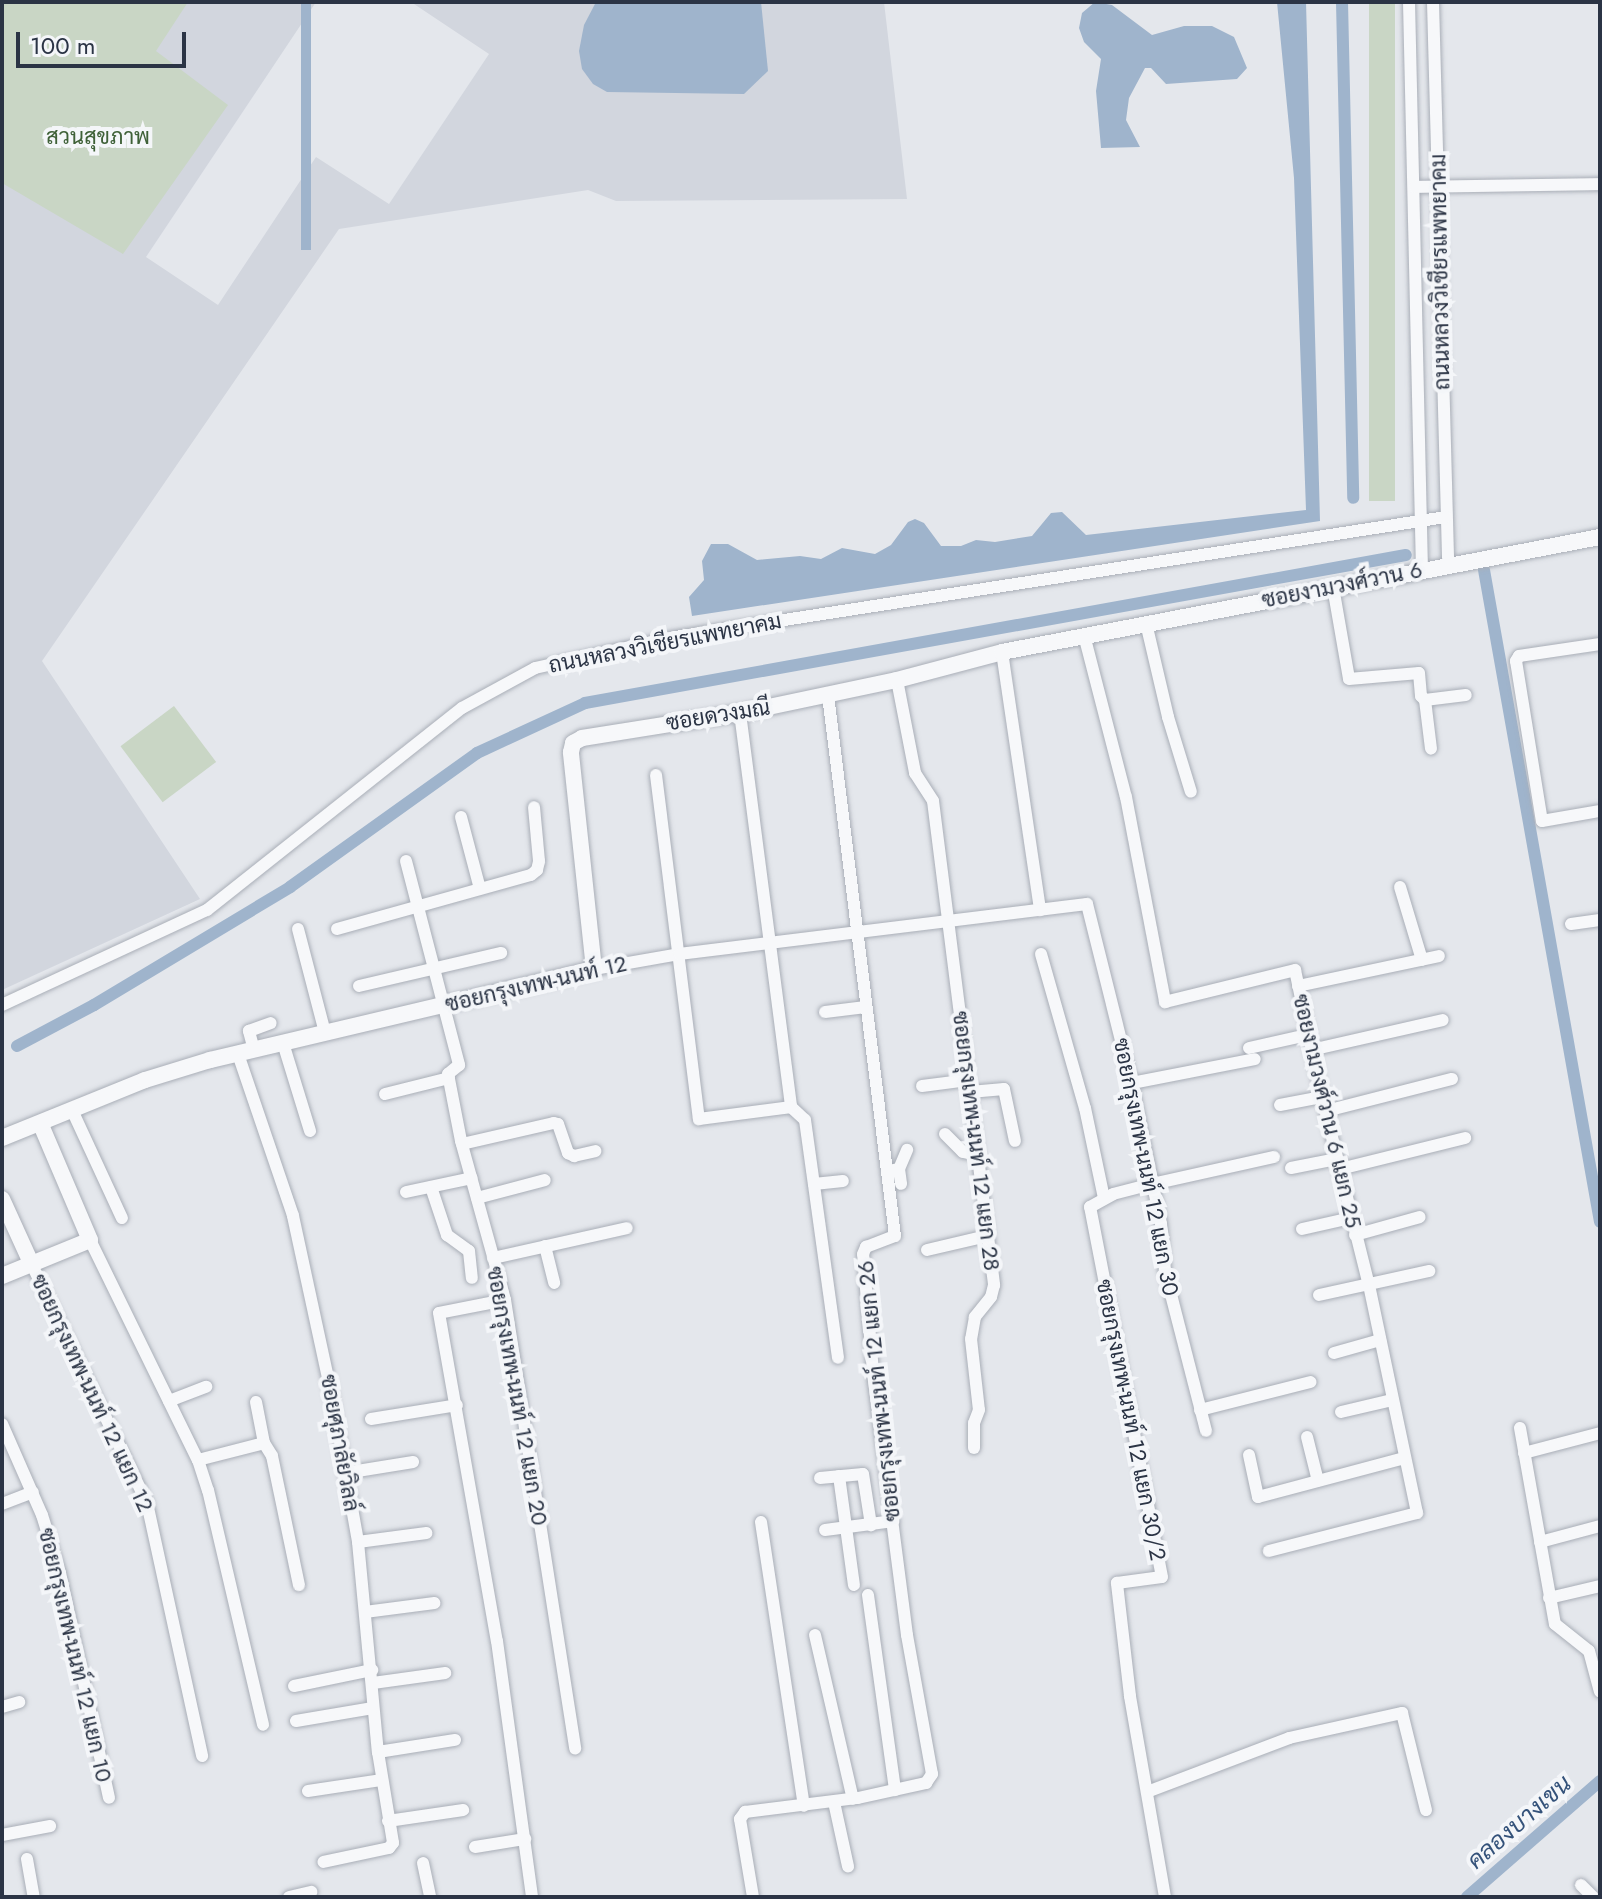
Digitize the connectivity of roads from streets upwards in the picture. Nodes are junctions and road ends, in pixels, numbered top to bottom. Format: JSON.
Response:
{"nodes":[{"id":1,"x":1409,"y":2,"type":"edge"},
{"id":2,"x":1433,"y":2,"type":"edge"},
{"id":3,"x":1600,"y":184,"type":"edge"},
{"id":4,"x":1415,"y":187,"type":"junction"},
{"id":5,"x":1438,"y":187,"type":"junction"},
{"id":6,"x":1446,"y":517,"type":"junction"},
{"id":7,"x":1422,"y":521,"type":"junction"},
{"id":8,"x":1600,"y":537,"type":"edge"},
{"id":9,"x":1448,"y":558,"type":"dead end"},
{"id":10,"x":1422,"y":569,"type":"junction"},
{"id":11,"x":1333,"y":587,"type":"junction"},
{"id":12,"x":1146,"y":623,"type":"junction"},
{"id":13,"x":1084,"y":635,"type":"junction"},
{"id":14,"x":1600,"y":644,"type":"edge"},
{"id":15,"x":1002,"y":652,"type":"junction"},
{"id":16,"x":897,"y":680,"type":"junction"},
{"id":17,"x":828,"y":695,"type":"junction"},
{"id":18,"x":1466,"y":695,"type":"dead end"},
{"id":19,"x":1425,"y":700,"type":"junction"},
{"id":20,"x":740,"y":713,"type":"junction"},
{"id":21,"x":1431,"y":749,"type":"dead end"},
{"id":22,"x":656,"y":775,"type":"dead end"},
{"id":23,"x":1191,"y":792,"type":"dead end"},
{"id":24,"x":534,"y":807,"type":"dead end"},
{"id":25,"x":1600,"y":811,"type":"edge"},
{"id":26,"x":461,"y":817,"type":"dead end"},
{"id":27,"x":406,"y":861,"type":"dead end"},
{"id":28,"x":1400,"y":887,"type":"dead end"},
{"id":29,"x":480,"y":889,"type":"junction"},
{"id":30,"x":1087,"y":904,"type":"joint"},
{"id":31,"x":417,"y":907,"type":"junction"},
{"id":32,"x":1040,"y":910,"type":"junction"},
{"id":33,"x":1600,"y":920,"type":"edge"},
{"id":34,"x":949,"y":923,"type":"junction"},
{"id":35,"x":1571,"y":924,"type":"dead end"},
{"id":36,"x":298,"y":929,"type":"dead end"},
{"id":37,"x":337,"y":929,"type":"dead end"},
{"id":38,"x":856,"y":933,"type":"junction"},
{"id":39,"x":771,"y":944,"type":"junction"},
{"id":40,"x":501,"y":953,"type":"dead end"},
{"id":41,"x":679,"y":954,"type":"junction"},
{"id":42,"x":1041,"y":954,"type":"dead end"},
{"id":43,"x":1439,"y":956,"type":"dead end"},
{"id":44,"x":1422,"y":960,"type":"junction"},
{"id":45,"x":433,"y":969,"type":"junction"},
{"id":46,"x":594,"y":969,"type":"junction"},
{"id":47,"x":359,"y":986,"type":"dead end"},
{"id":48,"x":1298,"y":986,"type":"junction"},
{"id":49,"x":2,"y":1005,"type":"edge"},
{"id":50,"x":443,"y":1006,"type":"junction"},
{"id":51,"x":866,"y":1007,"type":"junction"},
{"id":52,"x":825,"y":1012,"type":"dead end"},
{"id":53,"x":1443,"y":1020,"type":"dead end"},
{"id":54,"x":271,"y":1023,"type":"dead end"},
{"id":55,"x":325,"y":1033,"type":"junction"},
{"id":56,"x":1307,"y":1035,"type":"junction"},
{"id":57,"x":283,"y":1043,"type":"junction"},
{"id":58,"x":1311,"y":1050,"type":"junction"},
{"id":59,"x":246,"y":1052,"type":"junction"},
{"id":60,"x":449,"y":1078,"type":"junction"},
{"id":61,"x":1452,"y":1079,"type":"dead end"},
{"id":62,"x":1132,"y":1083,"type":"junction"},
{"id":63,"x":922,"y":1086,"type":"dead end"},
{"id":64,"x":969,"y":1086,"type":"junction"},
{"id":65,"x":385,"y":1094,"type":"dead end"},
{"id":66,"x":1322,"y":1097,"type":"junction"},
{"id":67,"x":1280,"y":1105,"type":"dead end"},
{"id":68,"x":791,"y":1107,"type":"junction"},
{"id":69,"x":72,"y":1110,"type":"junction"},
{"id":70,"x":1326,"y":1111,"type":"junction"},
{"id":71,"x":40,"y":1123,"type":"junction"},
{"id":72,"x":310,"y":1131,"type":"dead end"},
{"id":73,"x":945,"y":1134,"type":"dead end"},
{"id":74,"x":2,"y":1138,"type":"edge"},
{"id":75,"x":1465,"y":1138,"type":"dead end"},
{"id":76,"x":1015,"y":1141,"type":"dead end"},
{"id":77,"x":462,"y":1144,"type":"junction"},
{"id":78,"x":907,"y":1150,"type":"dead end"},
{"id":79,"x":595,"y":1151,"type":"dead end"},
{"id":80,"x":977,"y":1155,"type":"junction"},
{"id":81,"x":1274,"y":1157,"type":"dead end"},
{"id":82,"x":1338,"y":1164,"type":"junction"},
{"id":83,"x":1291,"y":1168,"type":"dead end"},
{"id":84,"x":893,"y":1170,"type":"junction"},
{"id":85,"x":472,"y":1178,"type":"junction"},
{"id":86,"x":545,"y":1180,"type":"dead end"},
{"id":87,"x":843,"y":1181,"type":"dead end"},
{"id":88,"x":814,"y":1184,"type":"junction"},
{"id":89,"x":901,"y":1184,"type":"dead end"},
{"id":90,"x":1152,"y":1184,"type":"junction"},
{"id":91,"x":431,"y":1187,"type":"junction"},
{"id":92,"x":406,"y":1192,"type":"dead end"},
{"id":93,"x":477,"y":1198,"type":"junction"},
{"id":94,"x":1104,"y":1198,"type":"junction"},
{"id":95,"x":2,"y":1199,"type":"edge"},
{"id":96,"x":1420,"y":1217,"type":"dead end"},
{"id":97,"x":122,"y":1218,"type":"dead end"},
{"id":98,"x":1351,"y":1218,"type":"junction"},
{"id":99,"x":627,"y":1228,"type":"dead end"},
{"id":100,"x":1302,"y":1229,"type":"dead end"},
{"id":101,"x":1355,"y":1235,"type":"junction"},
{"id":102,"x":987,"y":1236,"type":"junction"},
{"id":103,"x":90,"y":1240,"type":"junction"},
{"id":104,"x":545,"y":1246,"type":"junction"},
{"id":105,"x":927,"y":1250,"type":"dead end"},
{"id":106,"x":493,"y":1258,"type":"junction"},
{"id":107,"x":32,"y":1265,"type":"junction"},
{"id":108,"x":1429,"y":1271,"type":"dead end"},
{"id":109,"x":2,"y":1276,"type":"edge"},
{"id":110,"x":472,"y":1278,"type":"dead end"},
{"id":111,"x":554,"y":1283,"type":"dead end"},
{"id":112,"x":1369,"y":1285,"type":"junction"},
{"id":113,"x":1319,"y":1295,"type":"dead end"},
{"id":114,"x":505,"y":1300,"type":"junction"},
{"id":115,"x":1380,"y":1340,"type":"junction"},
{"id":116,"x":1334,"y":1353,"type":"dead end"},
{"id":117,"x":838,"y":1358,"type":"dead end"},
{"id":118,"x":1311,"y":1382,"type":"dead end"},
{"id":119,"x":206,"y":1387,"type":"dead end"},
{"id":120,"x":1392,"y":1400,"type":"junction"},
{"id":121,"x":169,"y":1401,"type":"junction"},
{"id":122,"x":256,"y":1402,"type":"dead end"},
{"id":123,"x":457,"y":1405,"type":"junction"},
{"id":124,"x":1200,"y":1410,"type":"junction"},
{"id":125,"x":1341,"y":1412,"type":"dead end"},
{"id":126,"x":371,"y":1419,"type":"dead end"},
{"id":127,"x":2,"y":1424,"type":"edge"},
{"id":128,"x":1520,"y":1428,"type":"dead end"},
{"id":129,"x":1206,"y":1431,"type":"dead end"},
{"id":130,"x":1600,"y":1433,"type":"edge"},
{"id":131,"x":1307,"y":1437,"type":"dead end"},
{"id":132,"x":264,"y":1443,"type":"junction"},
{"id":133,"x":974,"y":1448,"type":"dead end"},
{"id":134,"x":1524,"y":1453,"type":"junction"},
{"id":135,"x":1249,"y":1455,"type":"dead end"},
{"id":136,"x":1405,"y":1458,"type":"junction"},
{"id":137,"x":198,"y":1460,"type":"junction"},
{"id":138,"x":413,"y":1462,"type":"dead end"},
{"id":139,"x":345,"y":1473,"type":"junction"},
{"id":140,"x":839,"y":1476,"type":"junction"},
{"id":141,"x":820,"y":1478,"type":"dead end"},
{"id":142,"x":1318,"y":1481,"type":"junction"},
{"id":143,"x":33,"y":1492,"type":"junction"},
{"id":144,"x":2,"y":1504,"type":"edge"},
{"id":145,"x":893,"y":1521,"type":"junction"},
{"id":146,"x":761,"y":1522,"type":"dead end"},
{"id":147,"x":871,"y":1525,"type":"junction"},
{"id":148,"x":1600,"y":1526,"type":"edge"},
{"id":149,"x":846,"y":1528,"type":"junction"},
{"id":150,"x":825,"y":1530,"type":"dead end"},
{"id":151,"x":426,"y":1533,"type":"dead end"},
{"id":152,"x":358,"y":1542,"type":"junction"},
{"id":153,"x":1540,"y":1542,"type":"junction"},
{"id":154,"x":1269,"y":1551,"type":"dead end"},
{"id":155,"x":299,"y":1585,"type":"dead end"},
{"id":156,"x":854,"y":1585,"type":"dead end"},
{"id":157,"x":1600,"y":1586,"type":"edge"},
{"id":158,"x":868,"y":1595,"type":"dead end"},
{"id":159,"x":1549,"y":1598,"type":"junction"},
{"id":160,"x":434,"y":1603,"type":"dead end"},
{"id":161,"x":365,"y":1612,"type":"junction"},
{"id":162,"x":815,"y":1635,"type":"dead end"},
{"id":163,"x":1600,"y":1644,"type":"edge"},
{"id":164,"x":1585,"y":1647,"type":"junction"},
{"id":165,"x":445,"y":1673,"type":"dead end"},
{"id":166,"x":372,"y":1677,"type":"junction"},
{"id":167,"x":294,"y":1686,"type":"dead end"},
{"id":168,"x":1600,"y":1692,"type":"edge"},
{"id":169,"x":19,"y":1702,"type":"dead end"},
{"id":170,"x":2,"y":1707,"type":"edge"},
{"id":171,"x":373,"y":1708,"type":"junction"},
{"id":172,"x":296,"y":1721,"type":"dead end"},
{"id":173,"x":263,"y":1725,"type":"dead end"},
{"id":174,"x":455,"y":1740,"type":"dead end"},
{"id":175,"x":575,"y":1749,"type":"dead end"},
{"id":176,"x":378,"y":1752,"type":"junction"},
{"id":177,"x":202,"y":1756,"type":"dead end"},
{"id":178,"x":382,"y":1780,"type":"junction"},
{"id":179,"x":895,"y":1790,"type":"junction"},
{"id":180,"x":308,"y":1791,"type":"dead end"},
{"id":181,"x":1147,"y":1792,"type":"junction"},
{"id":182,"x":109,"y":1798,"type":"dead end"},
{"id":183,"x":853,"y":1799,"type":"junction"},
{"id":184,"x":834,"y":1802,"type":"junction"},
{"id":185,"x":804,"y":1806,"type":"junction"},
{"id":186,"x":463,"y":1810,"type":"dead end"},
{"id":187,"x":1426,"y":1810,"type":"dead end"},
{"id":188,"x":388,"y":1821,"type":"junction"},
{"id":189,"x":50,"y":1826,"type":"dead end"},
{"id":190,"x":2,"y":1835,"type":"edge"},
{"id":191,"x":525,"y":1839,"type":"junction"},
{"id":192,"x":475,"y":1847,"type":"dead end"},
{"id":193,"x":27,"y":1859,"type":"dead end"},
{"id":194,"x":323,"y":1862,"type":"dead end"},
{"id":195,"x":423,"y":1863,"type":"dead end"},
{"id":196,"x":848,"y":1866,"type":"dead end"},
{"id":197,"x":1581,"y":1885,"type":"dead end"},
{"id":198,"x":311,"y":1892,"type":"dead end"},
{"id":199,"x":34,"y":1897,"type":"edge"},
{"id":200,"x":289,"y":1897,"type":"edge"},
{"id":201,"x":430,"y":1897,"type":"edge"},
{"id":202,"x":532,"y":1897,"type":"edge"},
{"id":203,"x":753,"y":1897,"type":"edge"},
{"id":204,"x":1165,"y":1897,"type":"edge"},
{"id":205,"x":1593,"y":1897,"type":"edge"}],
"edges":[{"from":1,"to":4,"type":"street","name":"ถนนหลวงวิเชียรแพทยาคม"},
{"from":2,"to":5,"type":"street","name":"ถนนหลวงวิเชียรแพทยาคม"},
{"from":3,"to":5,"type":"street"},
{"from":4,"to":5,"type":"street"},
{"from":4,"to":7,"type":"street","name":"ถนนหลวงวิเชียรแพทยาคม"},
{"from":5,"to":6,"type":"street","name":"ถนนหลวงวิเชียรแพทยาคม"},
{"from":6,"to":7,"type":"street","name":"ถนนหลวงวิเชียรแพทยาคม"},
{"from":6,"to":9,"type":"street"},
{"from":7,"to":10,"type":"street"},
{"from":7,"to":49,"type":"street","name":"ถนนหลวงวิเชียรแพทยาคม"},
{"from":8,"to":10,"type":"street","name":"ซอยงามวงศ์วาน 6"},
{"from":10,"to":11,"type":"street","name":"ซอยงามวงศ์วาน 6"},
{"from":11,"to":12,"type":"street","name":"ซอยงามวงศ์วาน 6"},
{"from":11,"to":19,"type":"street"},
{"from":12,"to":13,"type":"street","name":"ซอยงามวงศ์วาน 6"},
{"from":12,"to":23,"type":"street"},
{"from":13,"to":15,"type":"street","name":"ซอยดวงมณี"},
{"from":13,"to":48,"type":"street","name":"ซอยงามวงศ์วาน 6 แยก 25"},
{"from":14,"to":25,"type":"street"},
{"from":15,"to":16,"type":"street","name":"ซอยดวงมณี"},
{"from":15,"to":32,"type":"street"},
{"from":16,"to":17,"type":"street","name":"ซอยดวงมณี"},
{"from":16,"to":34,"type":"street","name":"ซอยกรุงเทพ-นนท์ 12 แยก 28"},
{"from":17,"to":20,"type":"street","name":"ซอยดวงมณี"},
{"from":17,"to":38,"type":"street","name":"ซอยกรุงเทพ-นนท์ 12 แยก 26"},
{"from":18,"to":19,"type":"street"},
{"from":19,"to":21,"type":"street"},
{"from":20,"to":39,"type":"street"},
{"from":20,"to":46,"type":"street","name":"ซอยดวงมณี"},
{"from":22,"to":41,"type":"street"},
{"from":24,"to":29,"type":"street"},
{"from":26,"to":29,"type":"street"},
{"from":27,"to":31,"type":"street"},
{"from":28,"to":44,"type":"street"},
{"from":29,"to":31,"type":"street"},
{"from":30,"to":32,"type":"street","name":"ซอยกรุงเทพ-นนท์ 12"},
{"from":30,"to":62,"type":"street","name":"ซอยกรุงเทพ-นนท์ 12 แยก 30"},
{"from":31,"to":37,"type":"street"},
{"from":31,"to":45,"type":"street"},
{"from":32,"to":34,"type":"street","name":"ซอยกรุงเทพ-นนท์ 12"},
{"from":33,"to":35,"type":"street"},
{"from":34,"to":38,"type":"street","name":"ซอยกรุงเทพ-นนท์ 12"},
{"from":34,"to":64,"type":"street","name":"ซอยกรุงเทพ-นนท์ 12 แยก 28"},
{"from":36,"to":55,"type":"street"},
{"from":38,"to":39,"type":"street","name":"ซอยกรุงเทพ-นนท์ 12"},
{"from":38,"to":51,"type":"street","name":"ซอยกรุงเทพ-นนท์ 12 แยก 26"},
{"from":39,"to":41,"type":"street","name":"ซอยกรุงเทพ-นนท์ 12"},
{"from":39,"to":68,"type":"street"},
{"from":40,"to":45,"type":"street"},
{"from":41,"to":46,"type":"street","name":"ซอยกรุงเทพ-นนท์ 12"},
{"from":41,"to":68,"type":"street"},
{"from":42,"to":94,"type":"street"},
{"from":43,"to":44,"type":"street"},
{"from":44,"to":48,"type":"street"},
{"from":45,"to":47,"type":"street"},
{"from":45,"to":50,"type":"street"},
{"from":46,"to":50,"type":"street","name":"ซอยกรุงเทพ-นนท์ 12"},
{"from":48,"to":56,"type":"street","name":"ซอยงามวงศ์วาน 6 แยก 25"},
{"from":50,"to":55,"type":"street","name":"ซอยกรุงเทพ-นนท์ 12"},
{"from":50,"to":60,"type":"street","name":"ซอยกรุงเทพ-นนท์ 12 แยก 20"},
{"from":51,"to":52,"type":"street"},
{"from":51,"to":84,"type":"street","name":"ซอยกรุงเทพ-นนท์ 12 แยก 26"},
{"from":53,"to":58,"type":"street"},
{"from":54,"to":59,"type":"street"},
{"from":55,"to":57,"type":"street","name":"ซอยกรุงเทพ-นนท์ 12"},
{"from":56,"to":58,"type":"street","name":"ซอยงามวงศ์วาน 6 แยก 25"},
{"from":56,"to":62,"type":"street"},
{"from":57,"to":59,"type":"street","name":"ซอยกรุงเทพ-นนท์ 12"},
{"from":57,"to":72,"type":"street"},
{"from":58,"to":66,"type":"street","name":"ซอยงามวงศ์วาน 6 แยก 25"},
{"from":59,"to":69,"type":"street","name":"ซอยกรุงเทพ-นนท์ 12"},
{"from":59,"to":139,"type":"street","name":"ซอยศุภาลัยวิลล์"},
{"from":60,"to":65,"type":"street"},
{"from":60,"to":77,"type":"street","name":"ซอยกรุงเทพ-นนท์ 12 แยก 20"},
{"from":61,"to":70,"type":"street"},
{"from":62,"to":90,"type":"street","name":"ซอยกรุงเทพ-นนท์ 12 แยก 30"},
{"from":63,"to":64,"type":"street"},
{"from":64,"to":76,"type":"street"},
{"from":64,"to":80,"type":"street","name":"ซอยกรุงเทพ-นนท์ 12 แยก 28"},
{"from":66,"to":67,"type":"street"},
{"from":66,"to":70,"type":"street","name":"ซอยงามวงศ์วาน 6 แยก 25"},
{"from":68,"to":88,"type":"street"},
{"from":69,"to":71,"type":"street","name":"ซอยกรุงเทพ-นนท์ 12"},
{"from":69,"to":97,"type":"street"},
{"from":70,"to":82,"type":"street","name":"ซอยงามวงศ์วาน 6 แยก 25"},
{"from":71,"to":74,"type":"street","name":"ซอยกรุงเทพ-นนท์ 12"},
{"from":71,"to":103,"type":"street"},
{"from":73,"to":80,"type":"street"},
{"from":75,"to":82,"type":"street"},
{"from":77,"to":79,"type":"street"},
{"from":77,"to":85,"type":"street","name":"ซอยกรุงเทพ-นนท์ 12 แยก 20"},
{"from":78,"to":84,"type":"street"},
{"from":80,"to":102,"type":"street","name":"ซอยกรุงเทพ-นนท์ 12 แยก 28"},
{"from":81,"to":90,"type":"street"},
{"from":82,"to":83,"type":"street"},
{"from":82,"to":98,"type":"street","name":"ซอยงามวงศ์วาน 6 แยก 25"},
{"from":84,"to":89,"type":"street"},
{"from":84,"to":145,"type":"street","name":"ซอยกรุงเทพ-นนท์ 12 แยก 26"},
{"from":85,"to":91,"type":"street"},
{"from":85,"to":93,"type":"street","name":"ซอยกรุงเทพ-นนท์ 12 แยก 20"},
{"from":86,"to":93,"type":"street"},
{"from":87,"to":88,"type":"street"},
{"from":88,"to":117,"type":"street"},
{"from":90,"to":94,"type":"street"},
{"from":90,"to":124,"type":"street","name":"ซอยกรุงเทพ-นนท์ 12 แยก 30"},
{"from":91,"to":92,"type":"street"},
{"from":91,"to":110,"type":"street"},
{"from":93,"to":106,"type":"street","name":"ซอยกรุงเทพ-นนท์ 12 แยก 20"},
{"from":94,"to":181,"type":"street","name":"ซอยกรุงเทพ-นนท์ 12 แยก 30/2"},
{"from":95,"to":107,"type":"street"},
{"from":96,"to":101,"type":"street"},
{"from":98,"to":100,"type":"street"},
{"from":98,"to":101,"type":"street","name":"ซอยงามวงศ์วาน 6 แยก 25"},
{"from":99,"to":104,"type":"street"},
{"from":101,"to":112,"type":"street","name":"ซอยงามวงศ์วาน 6 แยก 25"},
{"from":102,"to":105,"type":"street"},
{"from":102,"to":133,"type":"street","name":"ซอยกรุงเทพ-นนท์ 12 แยก 28"},
{"from":103,"to":107,"type":"street"},
{"from":103,"to":121,"type":"street"},
{"from":104,"to":106,"type":"street"},
{"from":104,"to":111,"type":"street"},
{"from":106,"to":114,"type":"street","name":"ซอยกรุงเทพ-นนท์ 12 แยก 20"},
{"from":107,"to":109,"type":"street"},
{"from":107,"to":177,"type":"street","name":"ซอยกรุงเทพ-นนท์ 12 แยก 12"},
{"from":108,"to":112,"type":"street"},
{"from":112,"to":113,"type":"street"},
{"from":112,"to":115,"type":"street","name":"ซอยงามวงศ์วาน 6 แยก 25"},
{"from":114,"to":123,"type":"street"},
{"from":114,"to":175,"type":"street","name":"ซอยกรุงเทพ-นนท์ 12 แยก 20"},
{"from":115,"to":116,"type":"street"},
{"from":115,"to":120,"type":"street","name":"ซอยงามวงศ์วาน 6 แยก 25"},
{"from":118,"to":124,"type":"street"},
{"from":119,"to":121,"type":"street"},
{"from":120,"to":125,"type":"street"},
{"from":120,"to":136,"type":"street","name":"ซอยงามวงศ์วาน 6 แยก 25"},
{"from":121,"to":137,"type":"street"},
{"from":122,"to":132,"type":"street"},
{"from":123,"to":126,"type":"street"},
{"from":123,"to":191,"type":"street"},
{"from":124,"to":129,"type":"street","name":"ซอยกรุงเทพ-นนท์ 12 แยก 30"},
{"from":127,"to":143,"type":"street","name":"ซอยกรุงเทพ-นนท์ 12 แยก 10"},
{"from":128,"to":134,"type":"street"},
{"from":130,"to":134,"type":"street"},
{"from":131,"to":142,"type":"street"},
{"from":132,"to":137,"type":"street"},
{"from":132,"to":155,"type":"street"},
{"from":134,"to":153,"type":"street"},
{"from":135,"to":142,"type":"street"},
{"from":136,"to":142,"type":"street"},
{"from":136,"to":154,"type":"street","name":"ซอยงามวงศ์วาน 6 แยก 25"},
{"from":137,"to":173,"type":"street"},
{"from":138,"to":139,"type":"street"},
{"from":139,"to":152,"type":"street","name":"ซอยศุภาลัยวิลล์"},
{"from":140,"to":141,"type":"street"},
{"from":140,"to":147,"type":"street"},
{"from":140,"to":149,"type":"street"},
{"from":143,"to":144,"type":"street"},
{"from":143,"to":182,"type":"street","name":"ซอยกรุงเทพ-นนท์ 12 แยก 10"},
{"from":145,"to":147,"type":"street"},
{"from":145,"to":179,"type":"street","name":"ซอยกรุงเทพ-นนท์ 12 แยก 26"},
{"from":146,"to":185,"type":"street"},
{"from":147,"to":149,"type":"street"},
{"from":148,"to":153,"type":"street"},
{"from":149,"to":150,"type":"street"},
{"from":149,"to":156,"type":"street"},
{"from":151,"to":152,"type":"street"},
{"from":152,"to":161,"type":"street","name":"ซอยศุภาลัยวิลล์"},
{"from":153,"to":159,"type":"street"},
{"from":157,"to":159,"type":"street"},
{"from":158,"to":179,"type":"street"},
{"from":159,"to":164,"type":"street"},
{"from":160,"to":161,"type":"street"},
{"from":161,"to":166,"type":"street","name":"ซอยศุภาลัยวิลล์"},
{"from":162,"to":183,"type":"street"},
{"from":163,"to":164,"type":"street"},
{"from":164,"to":168,"type":"street"},
{"from":165,"to":166,"type":"street"},
{"from":166,"to":167,"type":"street"},
{"from":166,"to":171,"type":"street","name":"ซอยศุภาลัยวิลล์"},
{"from":169,"to":170,"type":"street"},
{"from":171,"to":172,"type":"street"},
{"from":171,"to":176,"type":"street","name":"ซอยศุภาลัยวิลล์"},
{"from":174,"to":176,"type":"street"},
{"from":176,"to":178,"type":"street","name":"ซอยศุภาลัยวิลล์"},
{"from":178,"to":180,"type":"street"},
{"from":178,"to":188,"type":"street","name":"ซอยศุภาลัยวิลล์"},
{"from":179,"to":183,"type":"street"},
{"from":181,"to":187,"type":"street"},
{"from":181,"to":204,"type":"street","name":"ซอยกรุงเทพ-นนท์ 12 แยก 30/2"},
{"from":183,"to":184,"type":"street"},
{"from":184,"to":185,"type":"street"},
{"from":184,"to":196,"type":"street"},
{"from":185,"to":203,"type":"street"},
{"from":186,"to":188,"type":"street"},
{"from":188,"to":194,"type":"street","name":"ซอยศุภาลัยวิลล์"},
{"from":189,"to":190,"type":"street"},
{"from":191,"to":192,"type":"street"},
{"from":191,"to":202,"type":"street"},
{"from":193,"to":199,"type":"street"},
{"from":195,"to":201,"type":"street"},
{"from":197,"to":205,"type":"street"},
{"from":198,"to":200,"type":"street"}]}
